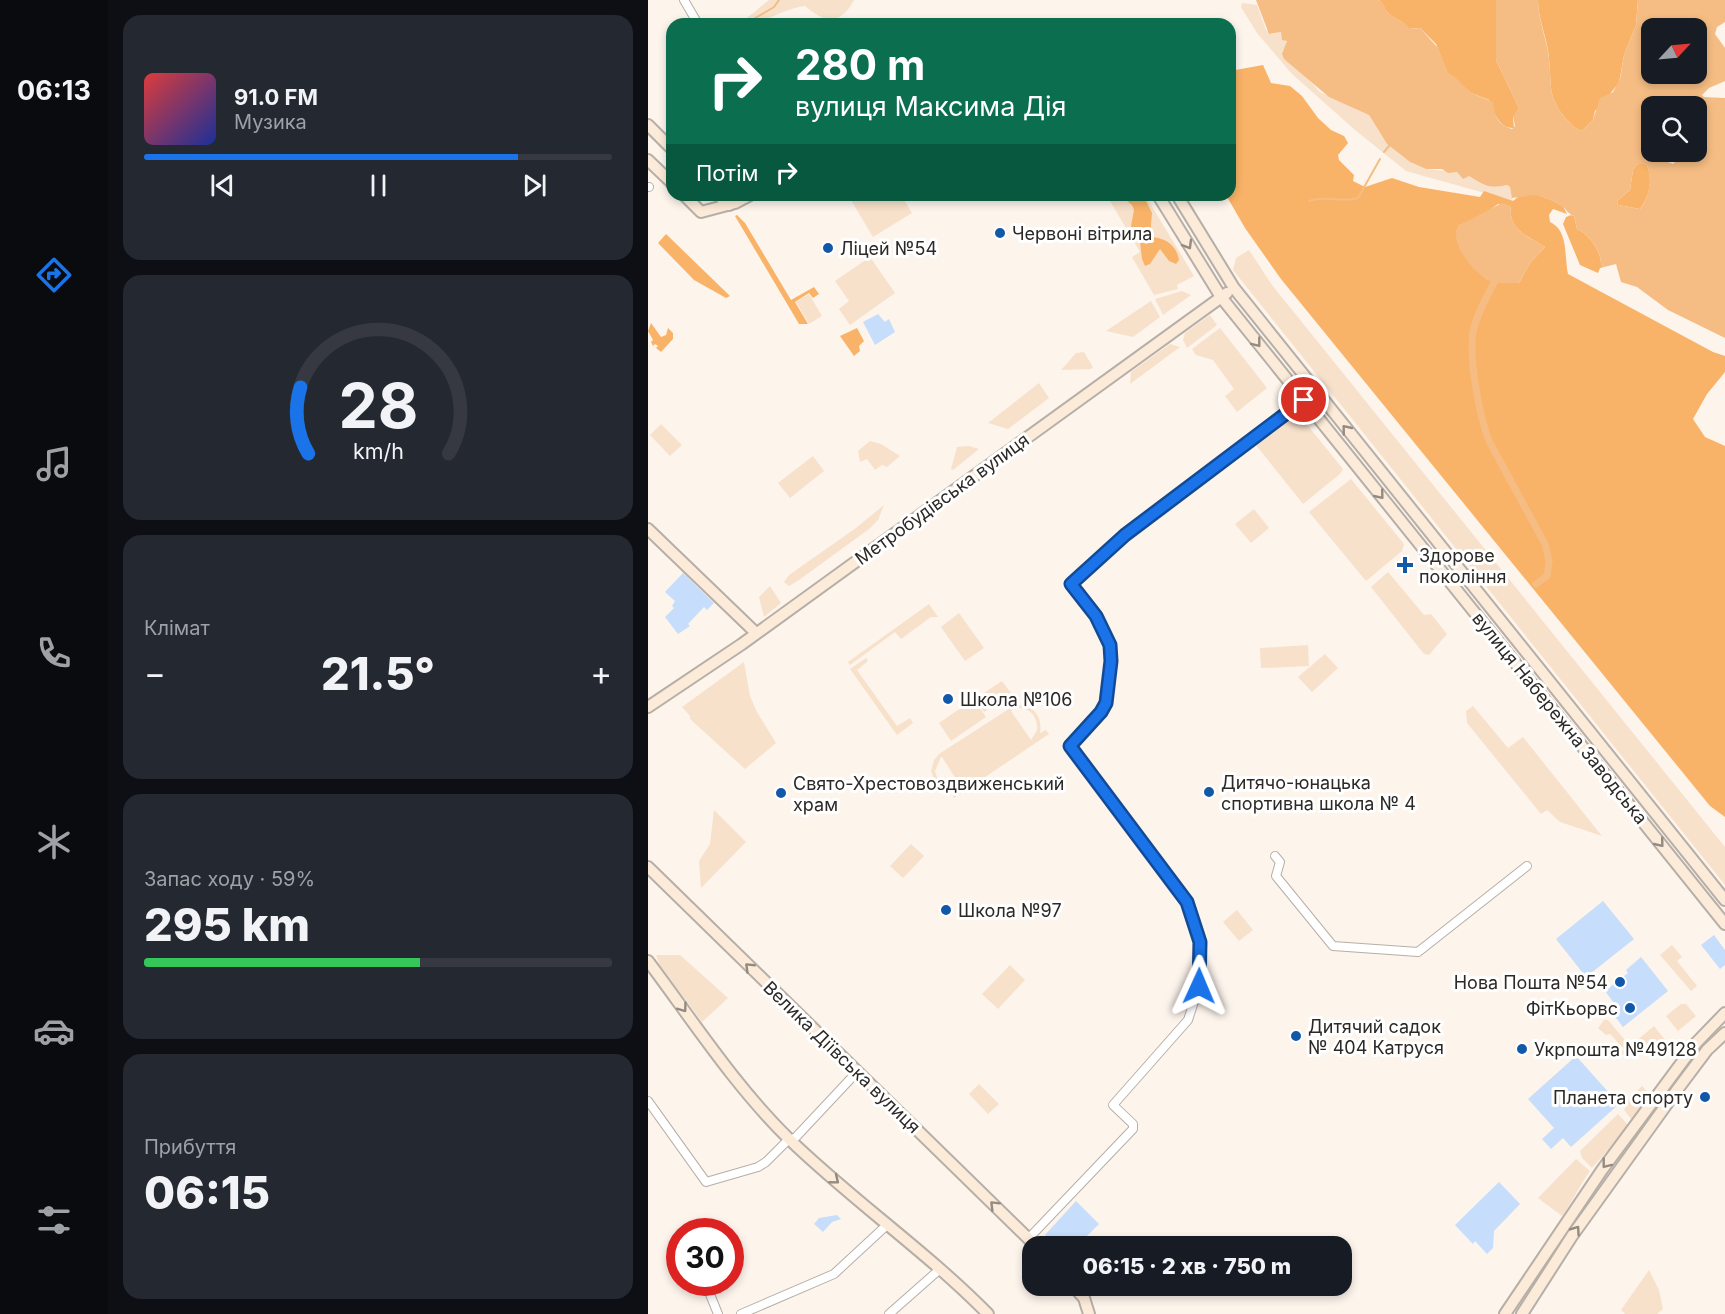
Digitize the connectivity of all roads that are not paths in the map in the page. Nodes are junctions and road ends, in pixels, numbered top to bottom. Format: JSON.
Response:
{"nodes":[{"id":1,"x":684,"y":0,"type":"edge"},
{"id":2,"x":694,"y":18,"type":"edge"},
{"id":3,"x":648,"y":125,"type":"edge"},
{"id":4,"x":666,"y":143,"type":"edge"},
{"id":5,"x":648,"y":160,"type":"edge"},
{"id":6,"x":666,"y":177,"type":"edge"},
{"id":7,"x":690,"y":201,"type":"edge"},
{"id":8,"x":725,"y":201,"type":"edge"},
{"id":9,"x":737,"y":201,"type":"edge"},
{"id":10,"x":1162,"y":201,"type":"edge"},
{"id":11,"x":1181,"y":201,"type":"edge"},
{"id":12,"x":729,"y":205,"type":"junction"},
{"id":13,"x":1234,"y":288,"type":"junction"},
{"id":14,"x":1221,"y":297,"type":"junction"},
{"id":15,"x":1304,"y":400,"type":"junction"},
{"id":16,"x":648,"y":529,"type":"edge"},
{"id":17,"x":756,"y":633,"type":"junction"},
{"id":18,"x":1543,"y":673,"type":"junction"},
{"id":19,"x":1531,"y":682,"type":"junction"},
{"id":20,"x":648,"y":707,"type":"edge"},
{"id":21,"x":1275,"y":856,"type":"dead end"},
{"id":22,"x":1527,"y":866,"type":"dead end"},
{"id":23,"x":648,"y":867,"type":"edge"},
{"id":24,"x":1725,"y":900,"type":"edge"},
{"id":25,"x":1725,"y":924,"type":"edge"},
{"id":26,"x":648,"y":961,"type":"edge"},
{"id":27,"x":1725,"y":1013,"type":"edge"},
{"id":28,"x":1725,"y":1033,"type":"edge"},
{"id":29,"x":860,"y":1073,"type":"junction"},
{"id":30,"x":648,"y":1101,"type":"edge"},
{"id":31,"x":1626,"y":1138,"type":"junction"},
{"id":32,"x":791,"y":1141,"type":"junction"},
{"id":33,"x":1637,"y":1147,"type":"junction"},
{"id":34,"x":888,"y":1224,"type":"junction"},
{"id":35,"x":1025,"y":1236,"type":"edge"},
{"id":36,"x":1038,"y":1236,"type":"edge"},
{"id":37,"x":1544,"y":1255,"type":"junction"},
{"id":38,"x":1555,"y":1263,"type":"junction"},
{"id":39,"x":940,"y":1269,"type":"junction"},
{"id":40,"x":711,"y":1296,"type":"edge"},
{"id":41,"x":1082,"y":1296,"type":"edge"},
{"id":42,"x":718,"y":1314,"type":"edge"},
{"id":43,"x":741,"y":1314,"type":"edge"},
{"id":44,"x":889,"y":1314,"type":"edge"},
{"id":45,"x":988,"y":1314,"type":"edge"},
{"id":46,"x":1089,"y":1314,"type":"edge"},
{"id":47,"x":1504,"y":1314,"type":"edge"},
{"id":48,"x":1522,"y":1314,"type":"edge"}],
"edges":[{"from":1,"to":2,"type":"street"},
{"from":3,"to":4,"type":"main road"},
{"from":5,"to":6,"type":"main road"},
{"from":7,"to":12,"type":"main road"},
{"from":8,"to":12,"type":"main road"},
{"from":9,"to":12,"type":"main road"},
{"from":10,"to":14,"type":"main road","name":"вулиця Набережна Заводська","one_way":true},
{"from":11,"to":13,"type":"main road","name":"вулиця Набережна Заводська"},
{"from":13,"to":14,"type":"main road","name":"Метробудівська вулиця"},
{"from":18,"to":13,"type":"main road","name":"вулиця Набережна Заводська","one_way":true},
{"from":14,"to":15,"type":"main road","name":"вулиця Набережна Заводська","one_way":true},
{"from":14,"to":17,"type":"main road","name":"Метробудівська вулиця"},
{"from":15,"to":19,"type":"main road","name":"вулиця Набережна Заводська","one_way":true},
{"from":15,"to":36,"type":"street"},
{"from":16,"to":17,"type":"main road"},
{"from":17,"to":20,"type":"main road","name":"Метробудівська вулиця"},
{"from":18,"to":19,"type":"main road"},
{"from":18,"to":24,"type":"main road","name":"вулиця Набережна Заводська"},
{"from":19,"to":25,"type":"main road","name":"вулиця Набережна Заводська","one_way":true},
{"from":21,"to":22,"type":"street"},
{"from":29,"to":23,"type":"main road","name":"Велика Діївська вулиця","one_way":true},
{"from":26,"to":32,"type":"main road","one_way":true},
{"from":27,"to":31,"type":"main road"},
{"from":28,"to":33,"type":"main road"},
{"from":29,"to":32,"type":"street"},
{"from":35,"to":29,"type":"main road","name":"Велика Діївська вулиця","one_way":true},
{"from":30,"to":32,"type":"street"},
{"from":31,"to":33,"type":"main road"},
{"from":31,"to":37,"type":"main road","one_way":true},
{"from":32,"to":34,"type":"main road","one_way":true},
{"from":38,"to":33,"type":"main road","one_way":true},
{"from":34,"to":39,"type":"main road"},
{"from":34,"to":43,"type":"street"},
{"from":37,"to":38,"type":"main road"},
{"from":37,"to":47,"type":"main road"},
{"from":38,"to":48,"type":"main road"},
{"from":39,"to":44,"type":"street"},
{"from":39,"to":45,"type":"main road"},
{"from":40,"to":42,"type":"street"},
{"from":41,"to":46,"type":"main road"}]}
